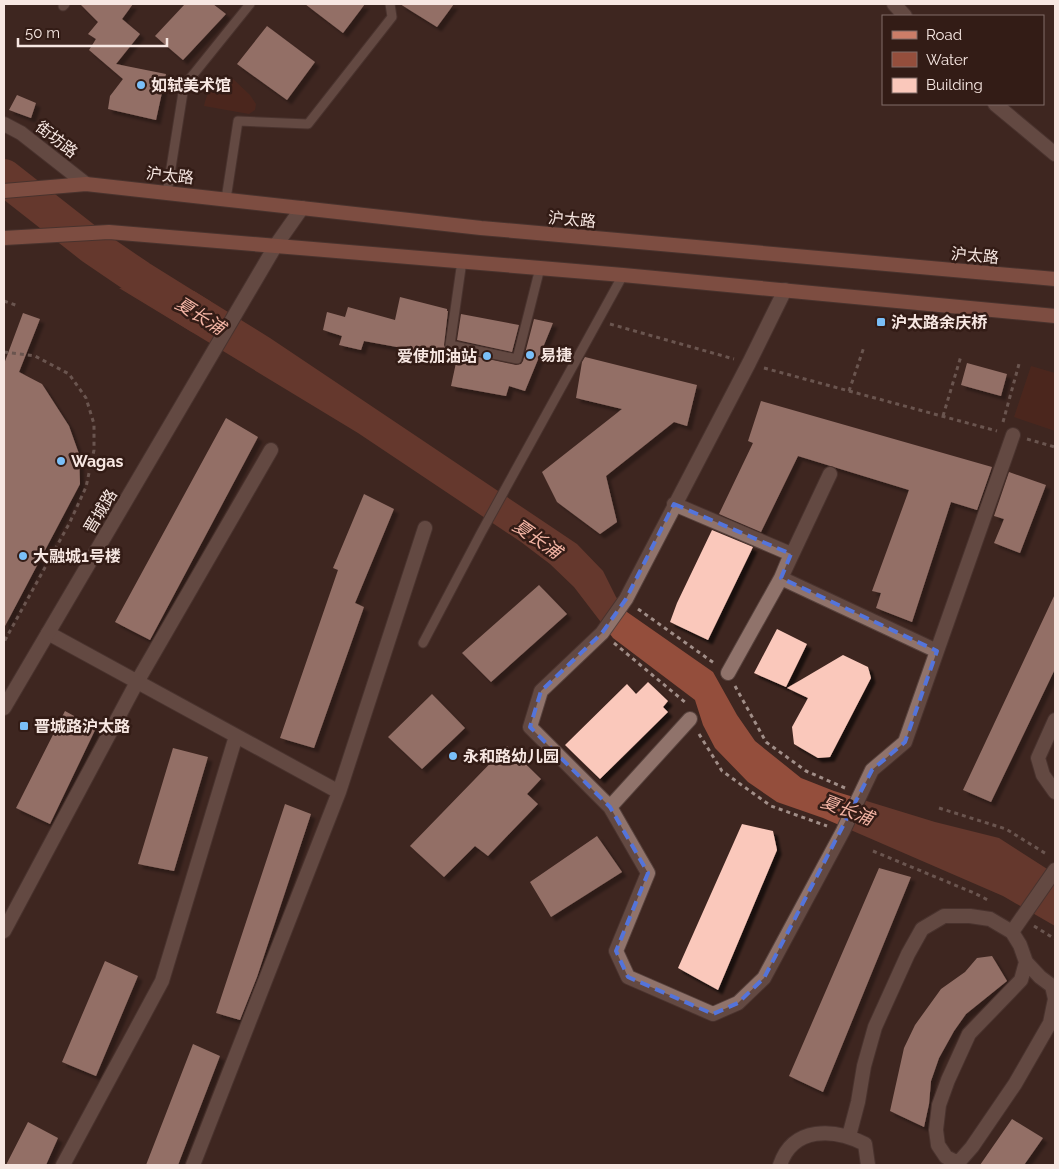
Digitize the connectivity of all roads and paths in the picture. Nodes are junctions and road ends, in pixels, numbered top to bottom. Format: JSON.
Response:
{"nodes":[{"id":1,"x":250,"y":4,"type":"edge"},
{"id":2,"x":390,"y":4,"type":"edge"},
{"id":3,"x":894,"y":4,"type":"edge"},
{"id":4,"x":904,"y":15,"type":"edge"},
{"id":5,"x":995,"y":105,"type":"edge"},
{"id":6,"x":4,"y":124,"type":"edge"},
{"id":7,"x":1055,"y":154,"type":"edge"},
{"id":8,"x":86,"y":184,"type":"junction"},
{"id":9,"x":4,"y":191,"type":"edge"},
{"id":10,"x":167,"y":193,"type":"junction"},
{"id":11,"x":226,"y":199,"type":"junction"},
{"id":12,"x":302,"y":208,"type":"junction"},
{"id":13,"x":4,"y":238,"type":"edge"},
{"id":14,"x":276,"y":245,"type":"junction"},
{"id":15,"x":462,"y":261,"type":"junction"},
{"id":16,"x":540,"y":268,"type":"junction"},
{"id":17,"x":623,"y":275,"type":"junction"},
{"id":18,"x":1055,"y":279,"type":"edge"},
{"id":19,"x":785,"y":290,"type":"junction"},
{"id":20,"x":4,"y":301,"type":"edge"},
{"id":21,"x":18,"y":306,"type":"dead end"},
{"id":22,"x":1055,"y":316,"type":"edge"},
{"id":23,"x":598,"y":320,"type":"junction"},
{"id":24,"x":864,"y":347,"type":"dead end"},
{"id":25,"x":4,"y":352,"type":"edge"},
{"id":26,"x":961,"y":356,"type":"dead end"},
{"id":27,"x":749,"y":363,"type":"junction"},
{"id":28,"x":1019,"y":364,"type":"dead end"},
{"id":29,"x":850,"y":391,"type":"junction"},
{"id":30,"x":943,"y":416,"type":"junction"},
{"id":31,"x":1007,"y":434,"type":"junction"},
{"id":32,"x":1055,"y":446,"type":"edge"},
{"id":33,"x":271,"y":450,"type":"dead end"},
{"id":34,"x":830,"y":474,"type":"dead end"},
{"id":35,"x":674,"y":504,"type":"junction"},
{"id":36,"x":425,"y":528,"type":"dead end"},
{"id":37,"x":792,"y":554,"type":"junction"},
{"id":38,"x":781,"y":578,"type":"junction"},
{"id":39,"x":626,"y":599,"type":"junction"},
{"id":40,"x":48,"y":633,"type":"junction"},
{"id":41,"x":602,"y":633,"type":"junction"},
{"id":42,"x":4,"y":642,"type":"edge"},
{"id":43,"x":423,"y":643,"type":"dead end"},
{"id":44,"x":937,"y":652,"type":"junction"},
{"id":45,"x":728,"y":672,"type":"junction"},
{"id":46,"x":138,"y":682,"type":"junction"},
{"id":47,"x":4,"y":708,"type":"edge"},
{"id":48,"x":690,"y":719,"type":"junction"},
{"id":49,"x":1055,"y":720,"type":"edge"},
{"id":50,"x":236,"y":736,"type":"junction"},
{"id":51,"x":339,"y":792,"type":"junction"},
{"id":52,"x":1055,"y":792,"type":"edge"},
{"id":53,"x":860,"y":794,"type":"junction"},
{"id":54,"x":610,"y":807,"type":"junction"},
{"id":55,"x":939,"y":808,"type":"dead end"},
{"id":56,"x":843,"y":831,"type":"junction"},
{"id":57,"x":873,"y":850,"type":"dead end"},
{"id":58,"x":1055,"y":859,"type":"edge"},
{"id":59,"x":1055,"y":870,"type":"edge"},
{"id":60,"x":998,"y":906,"type":"dead end"},
{"id":61,"x":1022,"y":918,"type":"junction"},
{"id":62,"x":4,"y":932,"type":"edge"},
{"id":63,"x":1012,"y":932,"type":"junction"},
{"id":64,"x":1055,"y":939,"type":"edge"},
{"id":65,"x":1026,"y":962,"type":"junction"},
{"id":66,"x":849,"y":1136,"type":"junction"},
{"id":67,"x":957,"y":1164,"type":"edge"},
{"id":68,"x":63,"y":1165,"type":"edge"},
{"id":69,"x":192,"y":1165,"type":"edge"},
{"id":70,"x":780,"y":1165,"type":"edge"},
{"id":71,"x":868,"y":1165,"type":"edge"}],
"edges":[{"from":1,"to":10,"type":"lane"},
{"from":2,"to":11,"type":"lane"},
{"from":3,"to":4,"type":"street"},
{"from":5,"to":7,"type":"street"},
{"from":6,"to":8,"type":"street","name":"街坊路"},
{"from":8,"to":9,"type":"main road","name":"沪太路"},
{"from":8,"to":10,"type":"main road","name":"沪太路"},
{"from":10,"to":11,"type":"main road","name":"沪太路"},
{"from":11,"to":12,"type":"main road","name":"沪太路"},
{"from":12,"to":14,"type":"street"},
{"from":12,"to":18,"type":"main road","name":"沪太路"},
{"from":13,"to":14,"type":"main road"},
{"from":14,"to":15,"type":"main road"},
{"from":14,"to":40,"type":"street","name":"晋城路"},
{"from":15,"to":16,"type":"main road"},
{"from":15,"to":16,"type":"lane"},
{"from":16,"to":17,"type":"main road"},
{"from":17,"to":19,"type":"main road"},
{"from":17,"to":23,"type":"lane"},
{"from":19,"to":22,"type":"main road"},
{"from":19,"to":27,"type":"street"},
{"from":20,"to":21,"type":"path"},
{"from":23,"to":27,"type":"path"},
{"from":23,"to":43,"type":"lane"},
{"from":24,"to":29,"type":"path"},
{"from":25,"to":42,"type":"path"},
{"from":26,"to":30,"type":"path"},
{"from":27,"to":29,"type":"path"},
{"from":27,"to":35,"type":"street"},
{"from":28,"to":31,"type":"path"},
{"from":29,"to":30,"type":"path"},
{"from":30,"to":31,"type":"path"},
{"from":31,"to":32,"type":"path"},
{"from":31,"to":44,"type":"street"},
{"from":33,"to":46,"type":"street"},
{"from":34,"to":37,"type":"street"},
{"from":35,"to":37,"type":"street"},
{"from":35,"to":39,"type":"street"},
{"from":36,"to":51,"type":"street"},
{"from":37,"to":38,"type":"street"},
{"from":38,"to":44,"type":"street"},
{"from":38,"to":45,"type":"street"},
{"from":39,"to":41,"type":"street"},
{"from":39,"to":45,"type":"path"},
{"from":40,"to":46,"type":"street"},
{"from":40,"to":47,"type":"street","name":"晋城路"},
{"from":41,"to":48,"type":"path"},
{"from":41,"to":54,"type":"street"},
{"from":44,"to":53,"type":"street"},
{"from":45,"to":53,"type":"path"},
{"from":46,"to":50,"type":"street"},
{"from":46,"to":62,"type":"street"},
{"from":48,"to":54,"type":"street"},
{"from":48,"to":56,"type":"path"},
{"from":49,"to":52,"type":"street"},
{"from":50,"to":51,"type":"street"},
{"from":50,"to":68,"type":"street"},
{"from":51,"to":69,"type":"street"},
{"from":53,"to":56,"type":"street"},
{"from":54,"to":56,"type":"street"},
{"from":55,"to":58,"type":"path"},
{"from":57,"to":60,"type":"path"},
{"from":59,"to":61,"type":"street"},
{"from":61,"to":63,"type":"street"},
{"from":61,"to":64,"type":"path"},
{"from":63,"to":65,"type":"street"},
{"from":63,"to":66,"type":"street"},
{"from":65,"to":67,"type":"street"},
{"from":65,"to":67,"type":"street"},
{"from":66,"to":70,"type":"street"},
{"from":66,"to":71,"type":"street"}]}
